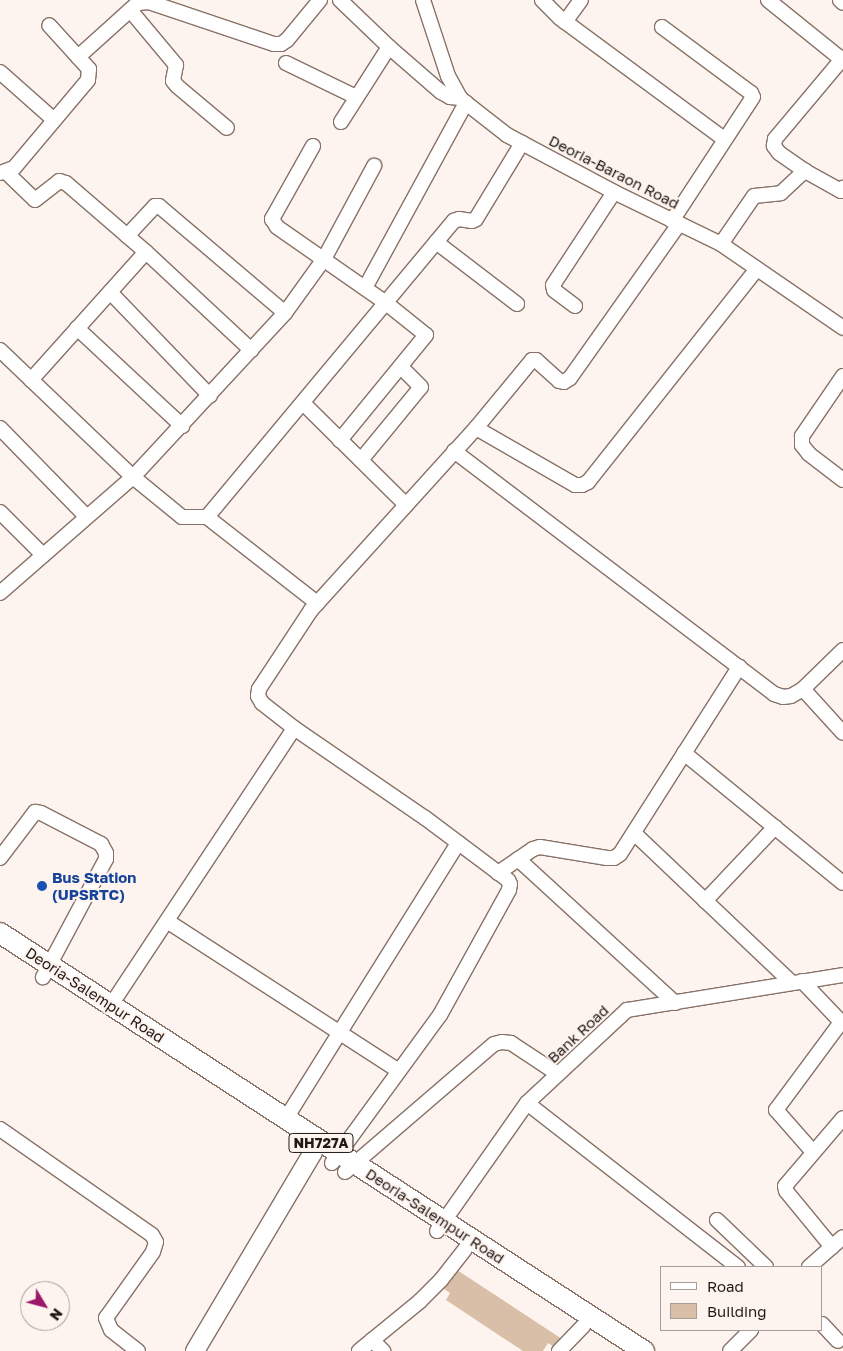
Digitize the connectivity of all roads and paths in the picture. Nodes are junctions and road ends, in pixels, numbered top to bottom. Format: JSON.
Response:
{"nodes":[{"id":1,"x":320,"y":0,"type":"edge"},
{"id":2,"x":340,"y":0,"type":"edge"},
{"id":3,"x":423,"y":0,"type":"edge"},
{"id":4,"x":542,"y":0,"type":"edge"},
{"id":5,"x":581,"y":0,"type":"edge"},
{"id":6,"x":768,"y":0,"type":"edge"},
{"id":7,"x":840,"y":0,"type":"edge"},
{"id":8,"x":159,"y":2,"type":"edge"},
{"id":9,"x":843,"y":3,"type":"edge"},
{"id":10,"x":130,"y":10,"type":"junction"},
{"id":11,"x":565,"y":22,"type":"junction"},
{"id":12,"x":50,"y":24,"type":"dead end"},
{"id":13,"x":662,"y":27,"type":"dead end"},
{"id":14,"x":389,"y":47,"type":"junction"},
{"id":15,"x":78,"y":57,"type":"junction"},
{"id":16,"x":842,"y":58,"type":"edge"},
{"id":17,"x":286,"y":63,"type":"dead end"},
{"id":18,"x":0,"y":72,"type":"edge"},
{"id":19,"x":356,"y":97,"type":"junction"},
{"id":20,"x":463,"y":100,"type":"junction"},
{"id":21,"x":54,"y":120,"type":"junction"},
{"id":22,"x":341,"y":122,"type":"dead end"},
{"id":23,"x":227,"y":128,"type":"dead end"},
{"id":24,"x":724,"y":139,"type":"junction"},
{"id":25,"x":522,"y":143,"type":"junction"},
{"id":26,"x":313,"y":146,"type":"dead end"},
{"id":27,"x":374,"y":166,"type":"dead end"},
{"id":28,"x":805,"y":171,"type":"junction"},
{"id":29,"x":3,"y":173,"type":"edge"},
{"id":30,"x":842,"y":191,"type":"edge"},
{"id":31,"x":614,"y":192,"type":"junction"},
{"id":32,"x":676,"y":222,"type":"junction"},
{"id":33,"x":127,"y":236,"type":"junction"},
{"id":34,"x":436,"y":242,"type":"junction"},
{"id":35,"x":721,"y":244,"type":"junction"},
{"id":36,"x":146,"y":252,"type":"junction"},
{"id":37,"x":324,"y":259,"type":"junction"},
{"id":38,"x":757,"y":270,"type":"junction"},
{"id":39,"x":365,"y":288,"type":"junction"},
{"id":40,"x":110,"y":292,"type":"junction"},
{"id":41,"x":386,"y":303,"type":"junction"},
{"id":42,"x":517,"y":304,"type":"dead end"},
{"id":43,"x":576,"y":306,"type":"dead end"},
{"id":44,"x":285,"y":313,"type":"junction"},
{"id":45,"x":77,"y":328,"type":"junction"},
{"id":46,"x":843,"y":328,"type":"edge"},
{"id":47,"x":0,"y":350,"type":"edge"},
{"id":48,"x":251,"y":350,"type":"junction"},
{"id":49,"x":401,"y":368,"type":"junction"},
{"id":50,"x":843,"y":376,"type":"edge"},
{"id":51,"x":31,"y":380,"type":"junction"},
{"id":52,"x":210,"y":396,"type":"junction"},
{"id":53,"x":302,"y":402,"type":"junction"},
{"id":54,"x":182,"y":426,"type":"junction"},
{"id":55,"x":0,"y":428,"type":"edge"},
{"id":56,"x":476,"y":428,"type":"junction"},
{"id":57,"x":340,"y":440,"type":"junction"},
{"id":58,"x":454,"y":452,"type":"junction"},
{"id":59,"x":360,"y":460,"type":"junction"},
{"id":60,"x":133,"y":477,"type":"junction"},
{"id":61,"x":843,"y":480,"type":"edge"},
{"id":62,"x":406,"y":505,"type":"junction"},
{"id":63,"x":0,"y":512,"type":"edge"},
{"id":64,"x":87,"y":517,"type":"junction"},
{"id":65,"x":207,"y":517,"type":"junction"},
{"id":66,"x":43,"y":556,"type":"junction"},
{"id":67,"x":0,"y":592,"type":"edge"},
{"id":68,"x":317,"y":604,"type":"junction"},
{"id":69,"x":843,"y":650,"type":"edge"},
{"id":70,"x":739,"y":667,"type":"junction"},
{"id":71,"x":803,"y":689,"type":"junction"},
{"id":72,"x":294,"y":728,"type":"junction"},
{"id":73,"x":843,"y":733,"type":"edge"},
{"id":74,"x":684,"y":753,"type":"junction"},
{"id":75,"x":774,"y":827,"type":"junction"},
{"id":76,"x":634,"y":833,"type":"junction"},
{"id":77,"x":458,"y":843,"type":"junction"},
{"id":78,"x":0,"y":858,"type":"edge"},
{"id":79,"x":518,"y":859,"type":"junction"},
{"id":80,"x":498,"y":873,"type":"junction"},
{"id":81,"x":843,"y":883,"type":"edge"},
{"id":82,"x":705,"y":901,"type":"junction"},
{"id":83,"x":167,"y":921,"type":"junction"},
{"id":84,"x":0,"y":933,"type":"edge"},
{"id":85,"x":0,"y":949,"type":"edge"},
{"id":86,"x":47,"y":972,"type":"junction"},
{"id":87,"x":843,"y":974,"type":"edge"},
{"id":88,"x":797,"y":982,"type":"junction"},
{"id":89,"x":675,"y":1002,"type":"junction"},
{"id":90,"x":111,"y":1006,"type":"junction"},
{"id":91,"x":842,"y":1023,"type":"edge"},
{"id":92,"x":341,"y":1033,"type":"junction"},
{"id":93,"x":399,"y":1071,"type":"junction"},
{"id":94,"x":558,"y":1074,"type":"junction"},
{"id":95,"x":527,"y":1103,"type":"junction"},
{"id":96,"x":843,"y":1118,"type":"edge"},
{"id":97,"x":285,"y":1120,"type":"junction"},
{"id":98,"x":0,"y":1129,"type":"edge"},
{"id":99,"x":313,"y":1152,"type":"junction"},
{"id":100,"x":812,"y":1152,"type":"junction"},
{"id":101,"x":342,"y":1163,"type":"junction"},
{"id":102,"x":717,"y":1220,"type":"dead end"},
{"id":103,"x":440,"y":1226,"type":"junction"},
{"id":104,"x":843,"y":1237,"type":"edge"},
{"id":105,"x":832,"y":1247,"type":"junction"},
{"id":106,"x":465,"y":1249,"type":"junction"},
{"id":107,"x":737,"y":1266,"type":"edge"},
{"id":108,"x":765,"y":1266,"type":"edge"},
{"id":109,"x":810,"y":1266,"type":"edge"},
{"id":110,"x":823,"y":1325,"type":"edge"},
{"id":111,"x":583,"y":1326,"type":"junction"},
{"id":112,"x":750,"y":1331,"type":"edge"},
{"id":113,"x":372,"y":1340,"type":"junction"},
{"id":114,"x":838,"y":1341,"type":"dead end"},
{"id":115,"x":138,"y":1351,"type":"edge"},
{"id":116,"x":195,"y":1351,"type":"edge"},
{"id":117,"x":359,"y":1351,"type":"edge"},
{"id":118,"x":383,"y":1351,"type":"edge"},
{"id":119,"x":558,"y":1351,"type":"edge"},
{"id":120,"x":619,"y":1351,"type":"edge"},
{"id":121,"x":644,"y":1351,"type":"edge"},
{"id":122,"x":730,"y":1351,"type":"edge"}],
"edges":[{"from":1,"to":8,"type":"street"},
{"from":2,"to":14,"type":"street"},
{"from":3,"to":20,"type":"street","name":"Deoria-Baraon Road"},
{"from":4,"to":11,"type":"street"},
{"from":5,"to":11,"type":"street"},
{"from":6,"to":16,"type":"street"},
{"from":7,"to":9,"type":"street"},
{"from":8,"to":10,"type":"street"},
{"from":10,"to":15,"type":"street"},
{"from":10,"to":23,"type":"street"},
{"from":11,"to":24,"type":"street"},
{"from":12,"to":15,"type":"street"},
{"from":13,"to":24,"type":"street"},
{"from":14,"to":19,"type":"street"},
{"from":14,"to":20,"type":"street"},
{"from":15,"to":21,"type":"street"},
{"from":16,"to":28,"type":"street"},
{"from":17,"to":19,"type":"street"},
{"from":18,"to":21,"type":"street"},
{"from":19,"to":22,"type":"street"},
{"from":20,"to":25,"type":"street","name":"Deoria-Baraon Road"},
{"from":20,"to":39,"type":"street"},
{"from":21,"to":29,"type":"street"},
{"from":24,"to":32,"type":"street"},
{"from":25,"to":31,"type":"street","name":"Deoria-Baraon Road"},
{"from":25,"to":34,"type":"street"},
{"from":26,"to":37,"type":"street"},
{"from":27,"to":37,"type":"street"},
{"from":28,"to":30,"type":"street"},
{"from":28,"to":35,"type":"street"},
{"from":29,"to":33,"type":"street"},
{"from":31,"to":32,"type":"street","name":"Deoria-Baraon Road"},
{"from":31,"to":43,"type":"street"},
{"from":32,"to":35,"type":"street","name":"Deoria-Baraon Road"},
{"from":32,"to":56,"type":"street"},
{"from":33,"to":36,"type":"street"},
{"from":33,"to":44,"type":"street"},
{"from":34,"to":41,"type":"street"},
{"from":34,"to":42,"type":"street"},
{"from":35,"to":38,"type":"street","name":"Deoria-Baraon Road"},
{"from":36,"to":40,"type":"street"},
{"from":36,"to":48,"type":"street"},
{"from":37,"to":39,"type":"street"},
{"from":37,"to":44,"type":"street"},
{"from":38,"to":46,"type":"street","name":"Deoria-Baraon Road"},
{"from":38,"to":56,"type":"street"},
{"from":39,"to":41,"type":"street"},
{"from":40,"to":45,"type":"street"},
{"from":40,"to":52,"type":"street"},
{"from":41,"to":49,"type":"street"},
{"from":41,"to":53,"type":"street"},
{"from":44,"to":48,"type":"street"},
{"from":45,"to":51,"type":"street"},
{"from":45,"to":54,"type":"street"},
{"from":47,"to":51,"type":"street"},
{"from":48,"to":52,"type":"street"},
{"from":49,"to":57,"type":"street"},
{"from":49,"to":59,"type":"street"},
{"from":50,"to":61,"type":"street"},
{"from":51,"to":60,"type":"street"},
{"from":52,"to":54,"type":"street"},
{"from":53,"to":57,"type":"street"},
{"from":53,"to":65,"type":"street"},
{"from":54,"to":60,"type":"street"},
{"from":55,"to":64,"type":"street"},
{"from":56,"to":58,"type":"street"},
{"from":57,"to":59,"type":"street"},
{"from":58,"to":62,"type":"street"},
{"from":58,"to":70,"type":"street"},
{"from":59,"to":62,"type":"street"},
{"from":60,"to":64,"type":"street"},
{"from":60,"to":65,"type":"street"},
{"from":62,"to":68,"type":"street"},
{"from":63,"to":66,"type":"street"},
{"from":64,"to":66,"type":"street"},
{"from":65,"to":68,"type":"street"},
{"from":66,"to":67,"type":"street"},
{"from":68,"to":72,"type":"street"},
{"from":69,"to":71,"type":"street"},
{"from":70,"to":71,"type":"street"},
{"from":70,"to":74,"type":"street"},
{"from":71,"to":73,"type":"street"},
{"from":72,"to":77,"type":"street"},
{"from":72,"to":83,"type":"street"},
{"from":74,"to":75,"type":"street"},
{"from":74,"to":76,"type":"street"},
{"from":75,"to":81,"type":"street"},
{"from":75,"to":82,"type":"street"},
{"from":76,"to":79,"type":"street"},
{"from":76,"to":82,"type":"street"},
{"from":77,"to":80,"type":"street"},
{"from":77,"to":92,"type":"street"},
{"from":78,"to":86,"type":"street"},
{"from":79,"to":80,"type":"street"},
{"from":79,"to":89,"type":"street"},
{"from":80,"to":93,"type":"street"},
{"from":82,"to":88,"type":"street"},
{"from":83,"to":90,"type":"street"},
{"from":83,"to":92,"type":"street"},
{"from":84,"to":86,"type":"highway","name":"Deoria-Salempur Road","number":"NH727A"},
{"from":85,"to":86,"type":"highway","name":"Deoria-Salempur Road","number":"NH727A"},
{"from":86,"to":90,"type":"highway","name":"Deoria-Salempur Road","number":"NH727A"},
{"from":86,"to":99,"type":"highway","name":"Deoria-Salempur Road","number":"NH727A"},
{"from":87,"to":88,"type":"street","name":"Bank Road"},
{"from":88,"to":89,"type":"street","name":"Bank Road"},
{"from":88,"to":91,"type":"street"},
{"from":89,"to":94,"type":"street","name":"Bank Road"},
{"from":90,"to":97,"type":"highway","name":"Deoria-Salempur Road","number":"NH727A"},
{"from":91,"to":100,"type":"street"},
{"from":92,"to":93,"type":"street"},
{"from":92,"to":97,"type":"street"},
{"from":93,"to":101,"type":"street"},
{"from":94,"to":95,"type":"street","name":"Bank Road"},
{"from":94,"to":101,"type":"street"},
{"from":95,"to":103,"type":"street","name":"Bank Road"},
{"from":95,"to":107,"type":"street"},
{"from":96,"to":100,"type":"street"},
{"from":97,"to":101,"type":"highway","name":"Deoria-Salempur Road","number":"NH727A"},
{"from":98,"to":115,"type":"street"},
{"from":99,"to":101,"type":"highway","name":"Deoria-Salempur Road","number":"NH727A"},
{"from":99,"to":116,"type":"main road"},
{"from":100,"to":105,"type":"street"},
{"from":101,"to":103,"type":"highway","name":"Deoria-Salempur Road","number":"NH727A"},
{"from":102,"to":108,"type":"street"},
{"from":103,"to":106,"type":"highway","name":"Deoria-Salempur Road","number":"NH727A"},
{"from":103,"to":121,"type":"highway","name":"Deoria-Salempur Road","number":"NH727A"},
{"from":104,"to":105,"type":"street"},
{"from":105,"to":109,"type":"street"},
{"from":106,"to":111,"type":"highway","name":"Deoria-Salempur Road","number":"NH727A"},
{"from":106,"to":113,"type":"street"},
{"from":110,"to":114,"type":"street"},
{"from":111,"to":119,"type":"street"},
{"from":111,"to":120,"type":"highway","name":"Deoria-Salempur Road","number":"NH727A"},
{"from":112,"to":122,"type":"street"},
{"from":113,"to":117,"type":"street"},
{"from":113,"to":118,"type":"street"}]}
